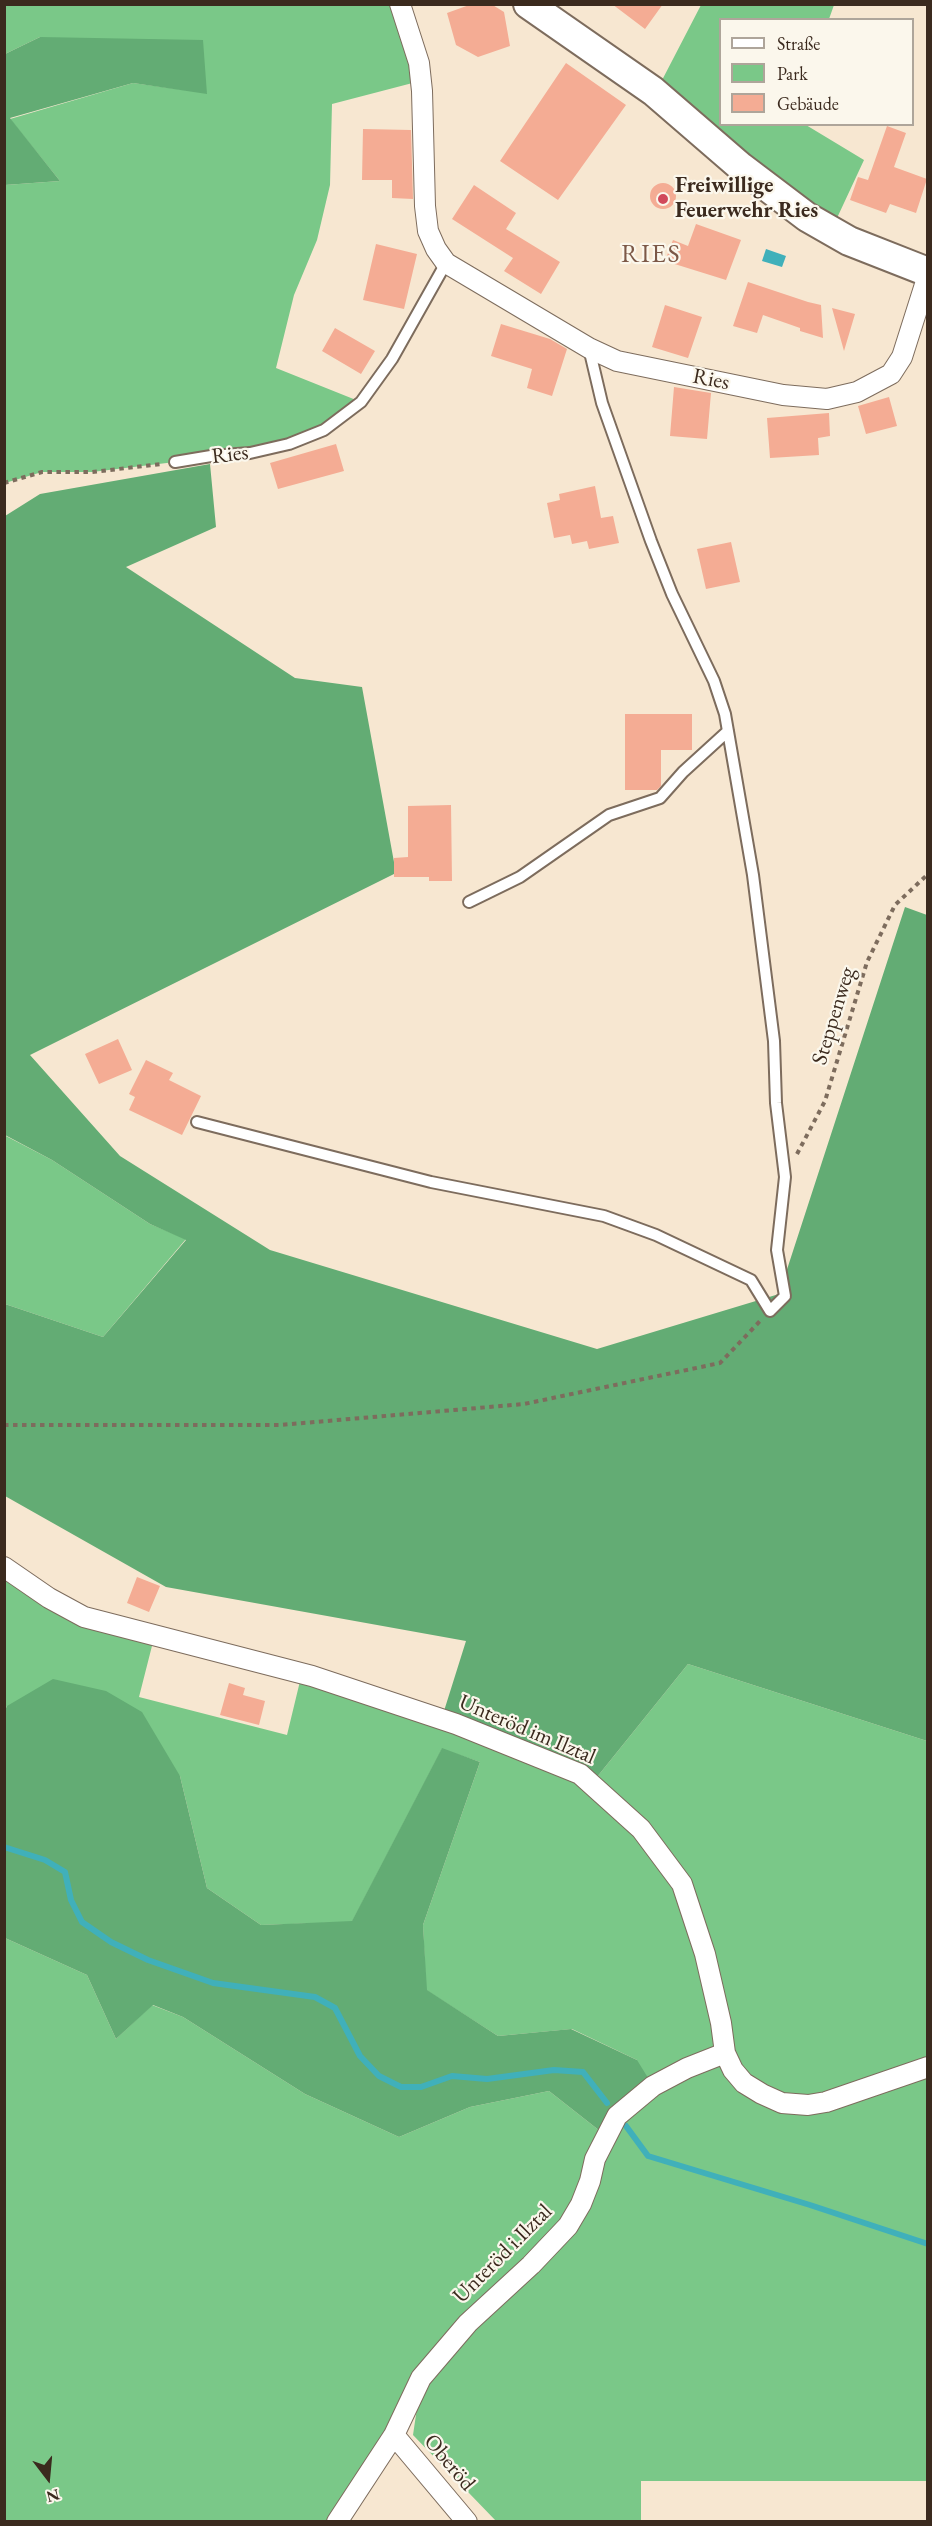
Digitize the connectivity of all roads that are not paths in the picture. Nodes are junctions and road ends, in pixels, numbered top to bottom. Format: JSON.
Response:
{"nodes":[{"id":1,"x":400,"y":4,"type":"edge"},
{"id":2,"x":528,"y":4,"type":"edge"},
{"id":3,"x":446,"y":262,"type":"junction"},
{"id":4,"x":927,"y":274,"type":"edge"},
{"id":5,"x":589,"y":348,"type":"junction"},
{"id":6,"x":175,"y":462,"type":"road end"},
{"id":7,"x":728,"y":731,"type":"junction"},
{"id":8,"x":469,"y":902,"type":"dead end"},
{"id":9,"x":197,"y":1122,"type":"dead end"},
{"id":10,"x":4,"y":1567,"type":"edge"},
{"id":11,"x":725,"y":2053,"type":"junction"},
{"id":12,"x":927,"y":2067,"type":"edge"},
{"id":13,"x":394,"y":2435,"type":"junction"},
{"id":14,"x":337,"y":2522,"type":"edge"},
{"id":15,"x":467,"y":2522,"type":"edge"}],
"edges":[{"from":1,"to":3,"type":"street","name":"Ries"},
{"from":2,"to":4,"type":"street","name":"Ries"},
{"from":3,"to":5,"type":"street","name":"Ries"},
{"from":3,"to":6,"type":"lane","name":"Ries"},
{"from":4,"to":5,"type":"street","name":"Ries"},
{"from":5,"to":7,"type":"lane"},
{"from":7,"to":8,"type":"lane"},
{"from":7,"to":9,"type":"lane"},
{"from":10,"to":11,"type":"street","name":"Unteröd im Ilztal"},
{"from":11,"to":12,"type":"street","name":"Unteröd im Ilztal"},
{"from":11,"to":13,"type":"street","name":"Unteröd i.Ilztal"},
{"from":13,"to":14,"type":"street","name":"Unteröd i.Ilztal"},
{"from":13,"to":15,"type":"street","name":"Oberöd"}]}
